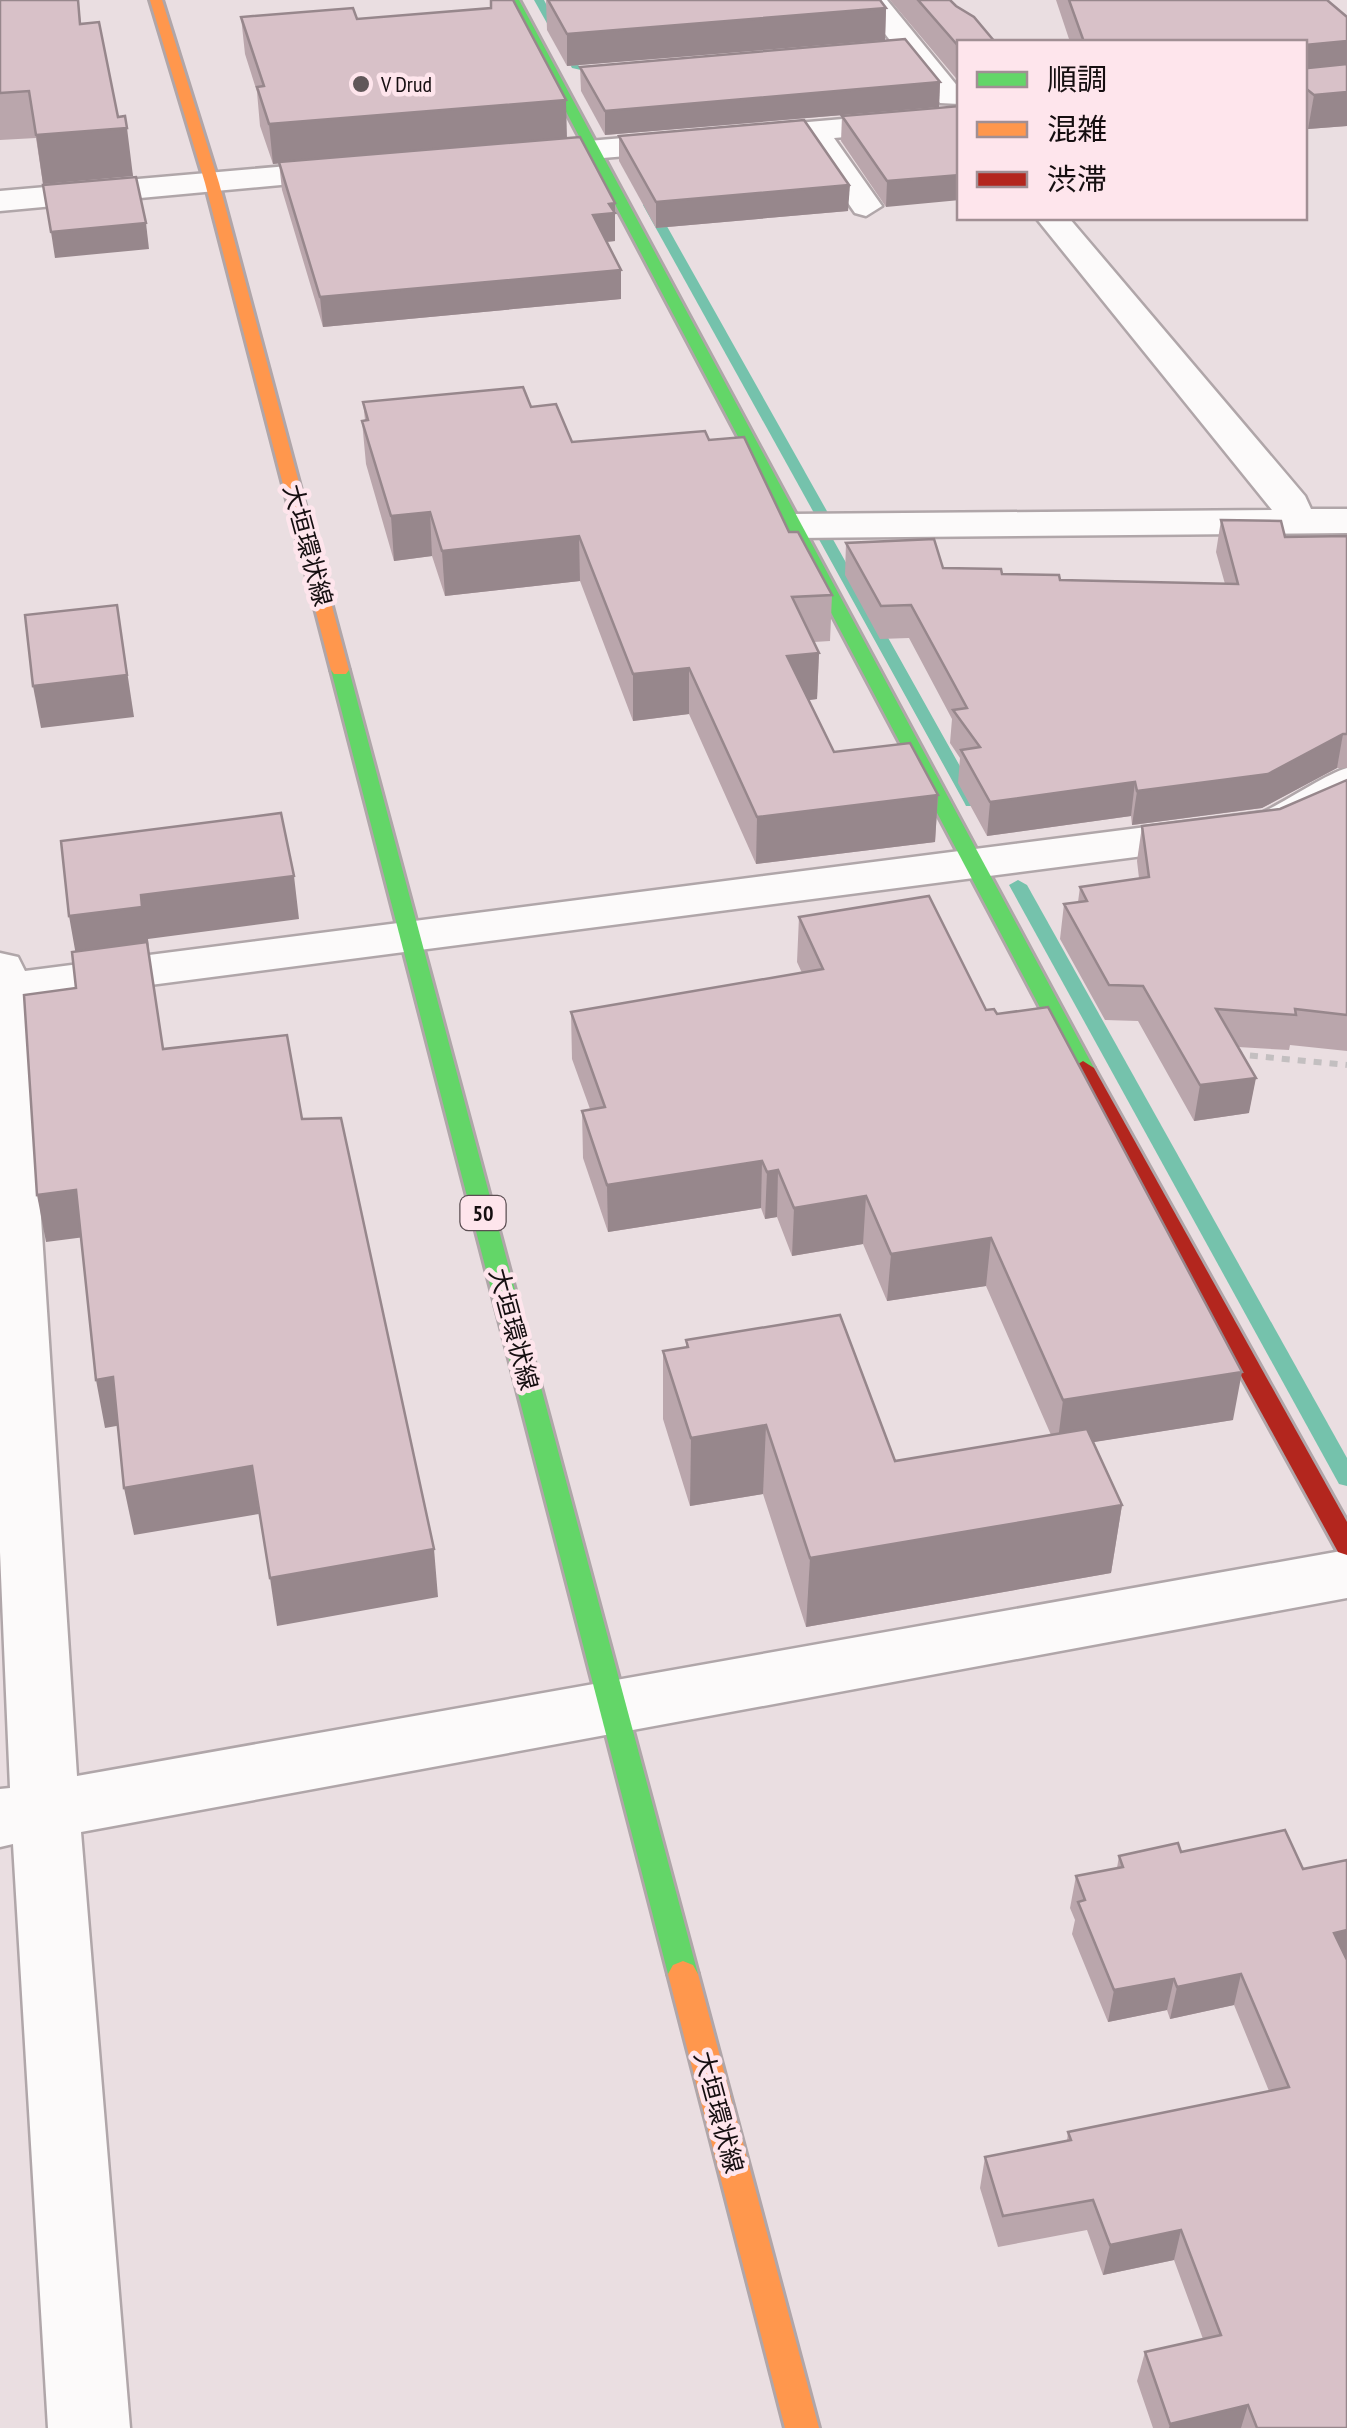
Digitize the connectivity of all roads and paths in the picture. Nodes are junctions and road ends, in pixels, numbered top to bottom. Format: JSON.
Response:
{"nodes":[{"id":1,"x":156,"y":0,"type":"edge"},
{"id":2,"x":513,"y":0,"type":"edge"},
{"id":3,"x":872,"y":0,"type":"edge"},
{"id":4,"x":912,"y":50,"type":"junction"},
{"id":5,"x":873,"y":53,"type":"edge"},
{"id":6,"x":596,"y":76,"type":"edge"},
{"id":7,"x":557,"y":80,"type":"junction"},
{"id":8,"x":957,"y":103,"type":"edge"},
{"id":9,"x":957,"y":118,"type":"edge"},
{"id":10,"x":814,"y":131,"type":"junction"},
{"id":11,"x":592,"y":149,"type":"junction"},
{"id":12,"x":497,"y":158,"type":"edge"},
{"id":13,"x":383,"y":168,"type":"edge"},
{"id":14,"x":212,"y":183,"type":"junction"},
{"id":15,"x":0,"y":200,"type":"edge"},
{"id":16,"x":866,"y":206,"type":"dead end"},
{"id":17,"x":1054,"y":220,"type":"edge"},
{"id":18,"x":1347,"y":520,"type":"edge"},
{"id":19,"x":1293,"y":521,"type":"junction"},
{"id":20,"x":792,"y":526,"type":"junction"},
{"id":21,"x":1347,"y":782,"type":"edge"},
{"id":22,"x":974,"y":863,"type":"junction"},
{"id":23,"x":411,"y":938,"type":"junction"},
{"id":24,"x":1,"y":982,"type":"edge"},
{"id":25,"x":1214,"y":1052,"type":"edge"},
{"id":26,"x":1347,"y":1065,"type":"edge"},
{"id":27,"x":1347,"y":1545,"type":"edge"},
{"id":28,"x":1347,"y":1574,"type":"edge"},
{"id":29,"x":613,"y":1708,"type":"junction"},
{"id":30,"x":22,"y":1814,"type":"edge"},
{"id":31,"x":89,"y":2428,"type":"edge"},
{"id":32,"x":802,"y":2428,"type":"edge"}],
"edges":[{"from":1,"to":14,"type":"main road","name":"大垣環状線","number":"50"},
{"from":2,"to":7,"type":"main road"},
{"from":3,"to":4,"type":"street"},
{"from":4,"to":5,"type":"street"},
{"from":4,"to":8,"type":"street"},
{"from":6,"to":7,"type":"street"},
{"from":7,"to":11,"type":"main road"},
{"from":9,"to":10,"type":"street"},
{"from":10,"to":11,"type":"street"},
{"from":10,"to":16,"type":"street"},
{"from":11,"to":12,"type":"street"},
{"from":11,"to":20,"type":"main road"},
{"from":13,"to":14,"type":"street"},
{"from":14,"to":15,"type":"street"},
{"from":14,"to":23,"type":"main road","name":"大垣環状線","number":"50"},
{"from":17,"to":19,"type":"street"},
{"from":18,"to":19,"type":"street"},
{"from":19,"to":20,"type":"street"},
{"from":20,"to":22,"type":"main road"},
{"from":21,"to":22,"type":"street"},
{"from":22,"to":23,"type":"street"},
{"from":22,"to":27,"type":"main road"},
{"from":23,"to":24,"type":"street"},
{"from":23,"to":29,"type":"main road","name":"大垣環状線","number":"50"},
{"from":24,"to":30,"type":"street"},
{"from":25,"to":26,"type":"path"},
{"from":28,"to":29,"type":"street"},
{"from":29,"to":30,"type":"street"},
{"from":29,"to":32,"type":"main road","name":"大垣環状線","number":"50"},
{"from":30,"to":31,"type":"street"}]}
